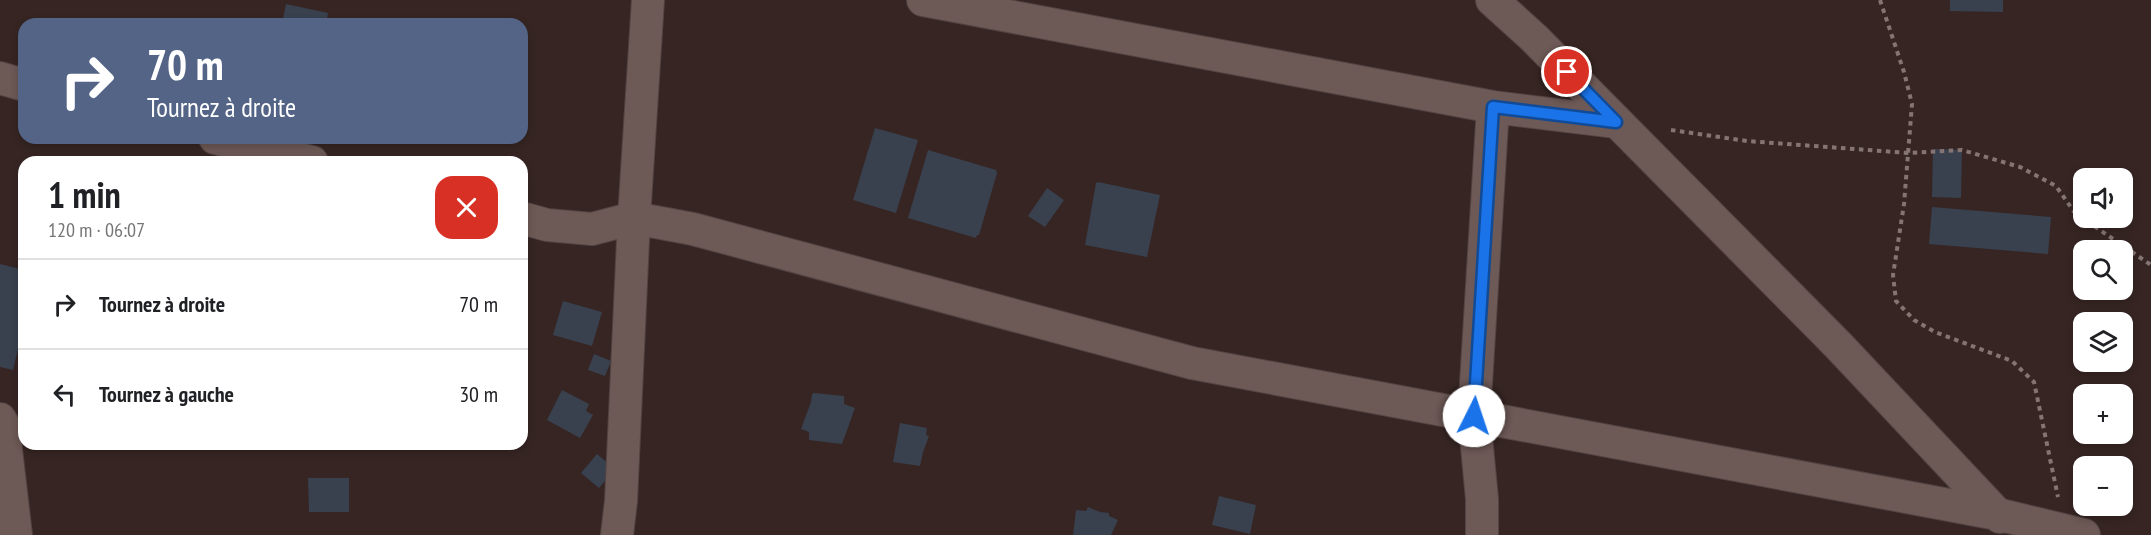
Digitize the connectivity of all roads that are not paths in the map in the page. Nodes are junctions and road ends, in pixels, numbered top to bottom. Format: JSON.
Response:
{"nodes":[{"id":1,"x":648,"y":0,"type":"edge"},
{"id":2,"x":923,"y":0,"type":"edge"},
{"id":3,"x":1492,"y":0,"type":"edge"},
{"id":4,"x":0,"y":78,"type":"edge"},
{"id":5,"x":18,"y":84,"type":"edge"},
{"id":6,"x":1493,"y":107,"type":"junction"},
{"id":7,"x":1616,"y":122,"type":"junction"},
{"id":8,"x":238,"y":144,"type":"edge"},
{"id":9,"x":288,"y":156,"type":"edge"},
{"id":10,"x":634,"y":218,"type":"junction"},
{"id":11,"x":528,"y":220,"type":"edge"},
{"id":12,"x":1474,"y":416,"type":"junction"},
{"id":13,"x":0,"y":419,"type":"edge"},
{"id":14,"x":2004,"y":524,"type":"edge"},
{"id":15,"x":2074,"y":532,"type":"edge"},
{"id":16,"x":16,"y":535,"type":"edge"},
{"id":17,"x":617,"y":535,"type":"edge"},
{"id":18,"x":1482,"y":535,"type":"edge"}],
"edges":[{"from":1,"to":10,"type":"street"},
{"from":2,"to":6,"type":"street"},
{"from":3,"to":7,"type":"street"},
{"from":4,"to":5,"type":"street"},
{"from":6,"to":7,"type":"street"},
{"from":6,"to":12,"type":"street"},
{"from":7,"to":14,"type":"street"},
{"from":8,"to":9,"type":"street"},
{"from":10,"to":11,"type":"street"},
{"from":10,"to":12,"type":"street"},
{"from":10,"to":17,"type":"street"},
{"from":12,"to":14,"type":"street"},
{"from":12,"to":18,"type":"street"},
{"from":13,"to":16,"type":"street"},
{"from":14,"to":15,"type":"street"}]}
